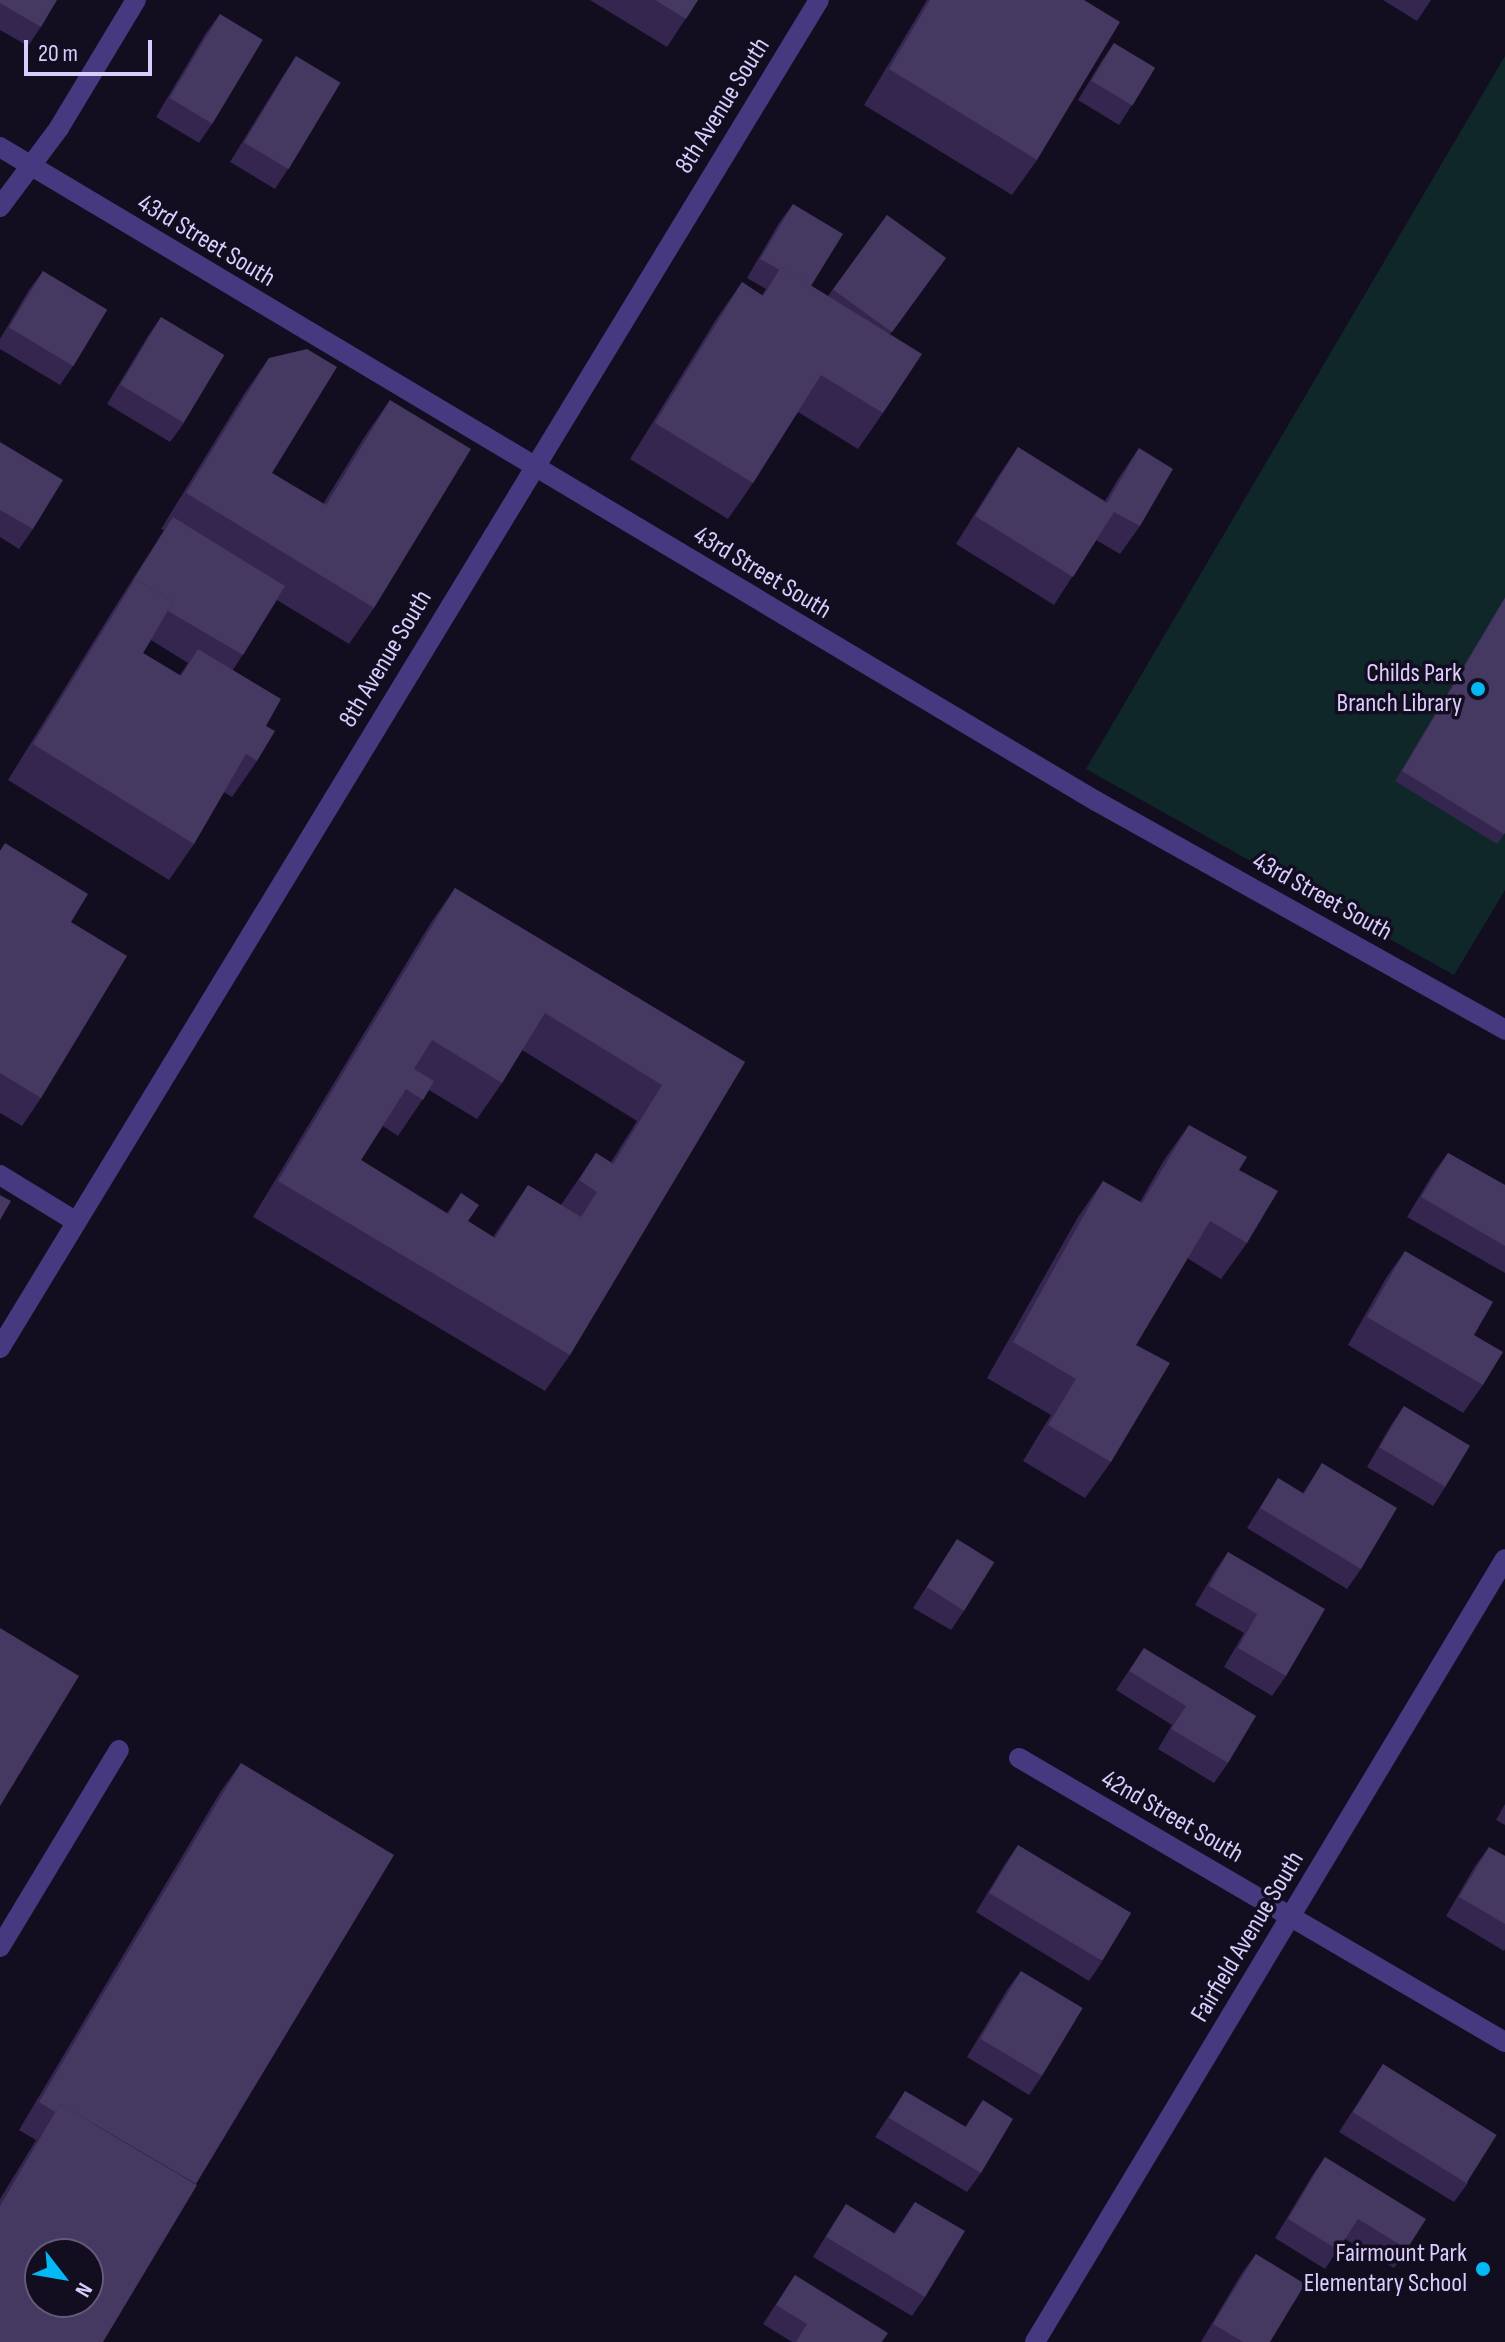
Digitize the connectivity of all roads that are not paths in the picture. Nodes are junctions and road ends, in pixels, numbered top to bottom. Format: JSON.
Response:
{"nodes":[{"id":1,"x":136,"y":0,"type":"edge"},
{"id":2,"x":819,"y":0,"type":"edge"},
{"id":3,"x":0,"y":147,"type":"edge"},
{"id":4,"x":27,"y":163,"type":"junction"},
{"id":5,"x":0,"y":207,"type":"edge"},
{"id":6,"x":533,"y":468,"type":"junction"},
{"id":7,"x":1505,"y":1030,"type":"edge"},
{"id":8,"x":0,"y":1175,"type":"edge"},
{"id":9,"x":75,"y":1221,"type":"junction"},
{"id":10,"x":0,"y":1348,"type":"edge"},
{"id":11,"x":1505,"y":1559,"type":"edge"},
{"id":12,"x":119,"y":1750,"type":"dead end"},
{"id":13,"x":1019,"y":1758,"type":"dead end"},
{"id":14,"x":1291,"y":1916,"type":"junction"},
{"id":15,"x":0,"y":1947,"type":"edge"},
{"id":16,"x":1505,"y":2042,"type":"edge"},
{"id":17,"x":1035,"y":2342,"type":"edge"}],
"edges":[{"from":1,"to":4,"type":"street"},
{"from":2,"to":6,"type":"street","name":"8th Avenue South"},
{"from":3,"to":4,"type":"street","name":"43rd Street South"},
{"from":4,"to":5,"type":"street"},
{"from":4,"to":6,"type":"street","name":"43rd Street South"},
{"from":6,"to":7,"type":"street","name":"43rd Street South"},
{"from":6,"to":9,"type":"street","name":"8th Avenue South"},
{"from":8,"to":9,"type":"street"},
{"from":9,"to":10,"type":"street","name":"8th Avenue South"},
{"from":11,"to":14,"type":"street","name":"Fairfield Avenue South"},
{"from":12,"to":15,"type":"street"},
{"from":13,"to":14,"type":"street","name":"42nd Street South"},
{"from":14,"to":16,"type":"street","name":"42nd Street South"},
{"from":14,"to":17,"type":"street","name":"Fairfield Avenue South"}]}
